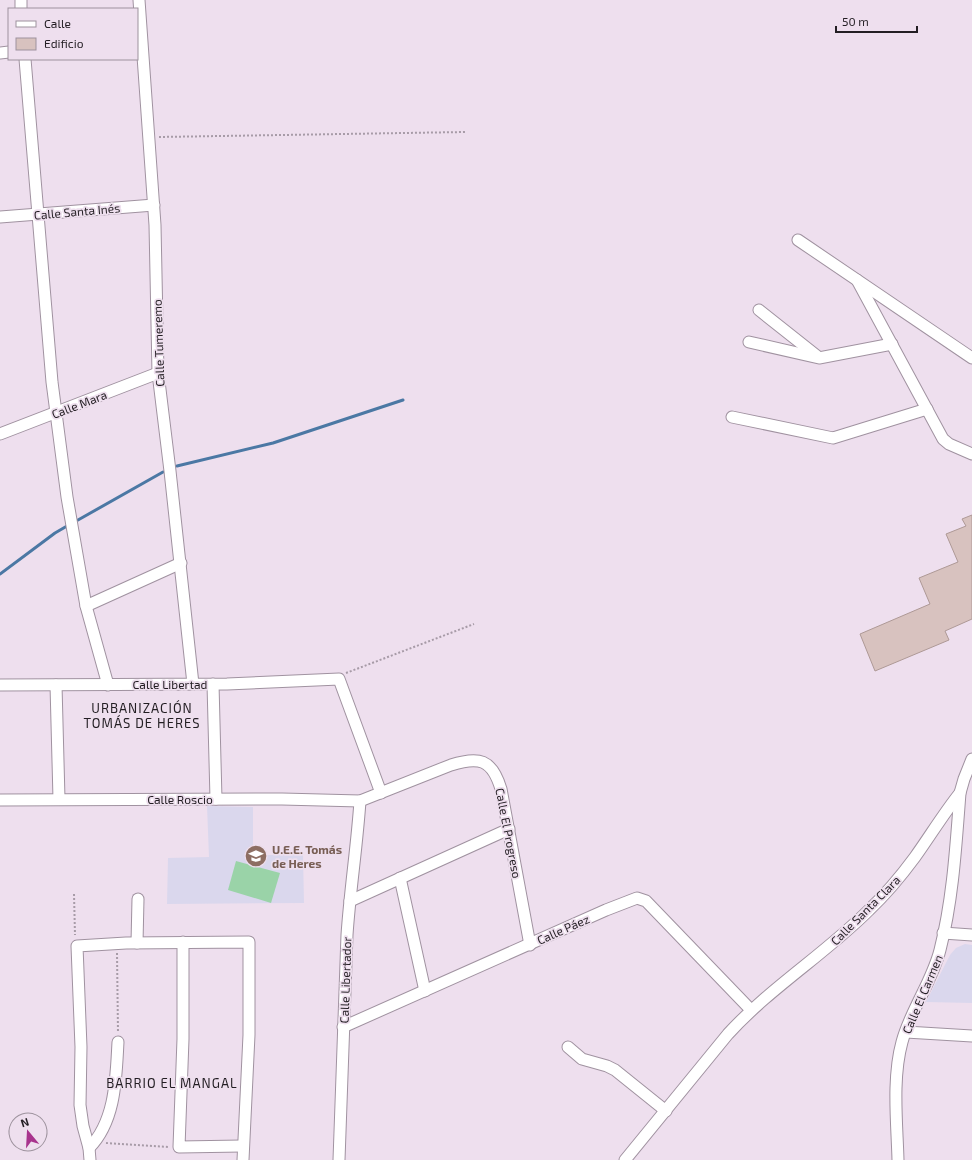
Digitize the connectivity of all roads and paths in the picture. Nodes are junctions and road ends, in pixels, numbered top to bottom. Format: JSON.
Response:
{"nodes":[{"id":1,"x":139,"y":0,"type":"edge"},
{"id":2,"x":140,"y":40,"type":"edge"},
{"id":3,"x":25,"y":60,"type":"edge"},
{"id":4,"x":465,"y":132,"type":"dead end"},
{"id":5,"x":150,"y":137,"type":"junction"},
{"id":6,"x":154,"y":205,"type":"junction"},
{"id":7,"x":38,"y":214,"type":"junction"},
{"id":8,"x":0,"y":217,"type":"edge"},
{"id":9,"x":798,"y":240,"type":"dead end"},
{"id":10,"x":858,"y":280,"type":"junction"},
{"id":11,"x":759,"y":310,"type":"dead end"},
{"id":12,"x":749,"y":342,"type":"dead end"},
{"id":13,"x":892,"y":344,"type":"junction"},
{"id":14,"x":819,"y":358,"type":"junction"},
{"id":15,"x":972,"y":358,"type":"edge"},
{"id":16,"x":158,"y":373,"type":"junction"},
{"id":17,"x":927,"y":409,"type":"junction"},
{"id":18,"x":56,"y":413,"type":"junction"},
{"id":19,"x":732,"y":417,"type":"dead end"},
{"id":20,"x":0,"y":434,"type":"edge"},
{"id":21,"x":972,"y":454,"type":"edge"},
{"id":22,"x":181,"y":563,"type":"junction"},
{"id":23,"x":86,"y":606,"type":"junction"},
{"id":24,"x":474,"y":624,"type":"dead end"},
{"id":25,"x":339,"y":679,"type":"junction"},
{"id":26,"x":108,"y":684,"type":"junction"},
{"id":27,"x":193,"y":684,"type":"junction"},
{"id":28,"x":213,"y":684,"type":"junction"},
{"id":29,"x":0,"y":685,"type":"edge"},
{"id":30,"x":56,"y":685,"type":"junction"},
{"id":31,"x":972,"y":759,"type":"edge"},
{"id":32,"x":381,"y":793,"type":"junction"},
{"id":33,"x":960,"y":793,"type":"junction"},
{"id":34,"x":216,"y":799,"type":"junction"},
{"id":35,"x":0,"y":800,"type":"edge"},
{"id":36,"x":59,"y":800,"type":"junction"},
{"id":37,"x":360,"y":801,"type":"junction"},
{"id":38,"x":509,"y":829,"type":"junction"},
{"id":39,"x":400,"y":878,"type":"junction"},
{"id":40,"x":74,"y":894,"type":"dead end"},
{"id":41,"x":138,"y":899,"type":"dead end"},
{"id":42,"x":350,"y":901,"type":"junction"},
{"id":43,"x":944,"y":933,"type":"junction"},
{"id":44,"x":972,"y":935,"type":"edge"},
{"id":45,"x":183,"y":942,"type":"junction"},
{"id":46,"x":137,"y":943,"type":"junction"},
{"id":47,"x":117,"y":944,"type":"junction"},
{"id":48,"x":530,"y":945,"type":"junction"},
{"id":49,"x":77,"y":946,"type":"junction"},
{"id":50,"x":426,"y":991,"type":"junction"},
{"id":51,"x":751,"y":1010,"type":"junction"},
{"id":52,"x":343,"y":1027,"type":"junction"},
{"id":53,"x":906,"y":1032,"type":"junction"},
{"id":54,"x":972,"y":1036,"type":"edge"},
{"id":55,"x":118,"y":1042,"type":"joint"},
{"id":56,"x":568,"y":1047,"type":"dead end"},
{"id":57,"x":666,"y":1111,"type":"junction"},
{"id":58,"x":92,"y":1145,"type":"junction"},
{"id":59,"x":242,"y":1146,"type":"junction"},
{"id":60,"x":179,"y":1147,"type":"junction"},
{"id":61,"x":90,"y":1160,"type":"edge"},
{"id":62,"x":243,"y":1160,"type":"edge"},
{"id":63,"x":338,"y":1160,"type":"edge"},
{"id":64,"x":626,"y":1160,"type":"edge"},
{"id":65,"x":898,"y":1160,"type":"edge"}],
"edges":[{"from":1,"to":2,"type":"street","name":"Calle Tumeremo"},
{"from":2,"to":5,"type":"street","name":"Calle Tumeremo"},
{"from":3,"to":7,"type":"street"},
{"from":4,"to":5,"type":"path"},
{"from":5,"to":6,"type":"street","name":"Calle Tumeremo"},
{"from":6,"to":7,"type":"street","name":"Calle Santa Inés"},
{"from":6,"to":16,"type":"street","name":"Calle Tumeremo"},
{"from":7,"to":8,"type":"street","name":"Calle Santa Inés"},
{"from":7,"to":18,"type":"street"},
{"from":9,"to":10,"type":"street"},
{"from":10,"to":13,"type":"street"},
{"from":10,"to":15,"type":"street"},
{"from":11,"to":14,"type":"street"},
{"from":12,"to":14,"type":"street"},
{"from":13,"to":14,"type":"street"},
{"from":13,"to":17,"type":"street"},
{"from":16,"to":18,"type":"street","name":"Calle Mara"},
{"from":16,"to":22,"type":"street","name":"Calle Tumeremo"},
{"from":17,"to":19,"type":"street"},
{"from":17,"to":21,"type":"street"},
{"from":18,"to":20,"type":"street","name":"Calle Mara"},
{"from":18,"to":23,"type":"street"},
{"from":22,"to":23,"type":"street"},
{"from":22,"to":27,"type":"street","name":"Calle Tumeremo"},
{"from":23,"to":26,"type":"street"},
{"from":24,"to":25,"type":"path"},
{"from":25,"to":28,"type":"street","name":"Calle Libertad"},
{"from":25,"to":32,"type":"street"},
{"from":26,"to":27,"type":"street","name":"Calle Libertad"},
{"from":26,"to":30,"type":"street","name":"Calle Libertad"},
{"from":27,"to":28,"type":"street","name":"Calle Libertad"},
{"from":28,"to":34,"type":"street"},
{"from":29,"to":30,"type":"street","name":"Calle Libertad"},
{"from":30,"to":36,"type":"street"},
{"from":31,"to":33,"type":"street","name":"Calle El Carmen"},
{"from":32,"to":37,"type":"street","name":"Calle El Progreso"},
{"from":32,"to":38,"type":"street","name":"Calle El Progreso"},
{"from":33,"to":43,"type":"street","name":"Calle El Carmen"},
{"from":33,"to":51,"type":"street","name":"Calle Santa Clara"},
{"from":34,"to":36,"type":"street","name":"Calle Roscio"},
{"from":34,"to":37,"type":"street","name":"Calle Roscio"},
{"from":35,"to":36,"type":"street","name":"Calle Roscio"},
{"from":37,"to":42,"type":"street","name":"Calle Libertador"},
{"from":38,"to":39,"type":"street"},
{"from":38,"to":48,"type":"street","name":"Calle El Progreso"},
{"from":39,"to":42,"type":"street"},
{"from":39,"to":50,"type":"street"},
{"from":40,"to":49,"type":"path"},
{"from":41,"to":46,"type":"street"},
{"from":42,"to":52,"type":"street","name":"Calle Libertador"},
{"from":43,"to":44,"type":"street"},
{"from":43,"to":53,"type":"street","name":"Calle El Carmen"},
{"from":45,"to":46,"type":"street"},
{"from":45,"to":59,"type":"street"},
{"from":45,"to":60,"type":"street"},
{"from":46,"to":47,"type":"street"},
{"from":47,"to":49,"type":"street"},
{"from":47,"to":55,"type":"path"},
{"from":48,"to":50,"type":"street","name":"Calle Páez"},
{"from":48,"to":51,"type":"street","name":"Calle Páez"},
{"from":49,"to":58,"type":"street"},
{"from":50,"to":52,"type":"street","name":"Calle Páez"},
{"from":51,"to":57,"type":"street","name":"Calle Santa Clara"},
{"from":52,"to":63,"type":"street","name":"Calle Libertador"},
{"from":53,"to":54,"type":"street"},
{"from":53,"to":65,"type":"street","name":"Calle El Carmen"},
{"from":55,"to":58,"type":"street"},
{"from":56,"to":57,"type":"street"},
{"from":57,"to":64,"type":"street","name":"Calle Santa Clara"},
{"from":58,"to":60,"type":"path"},
{"from":58,"to":61,"type":"street"},
{"from":59,"to":60,"type":"street"},
{"from":59,"to":62,"type":"street"}]}
